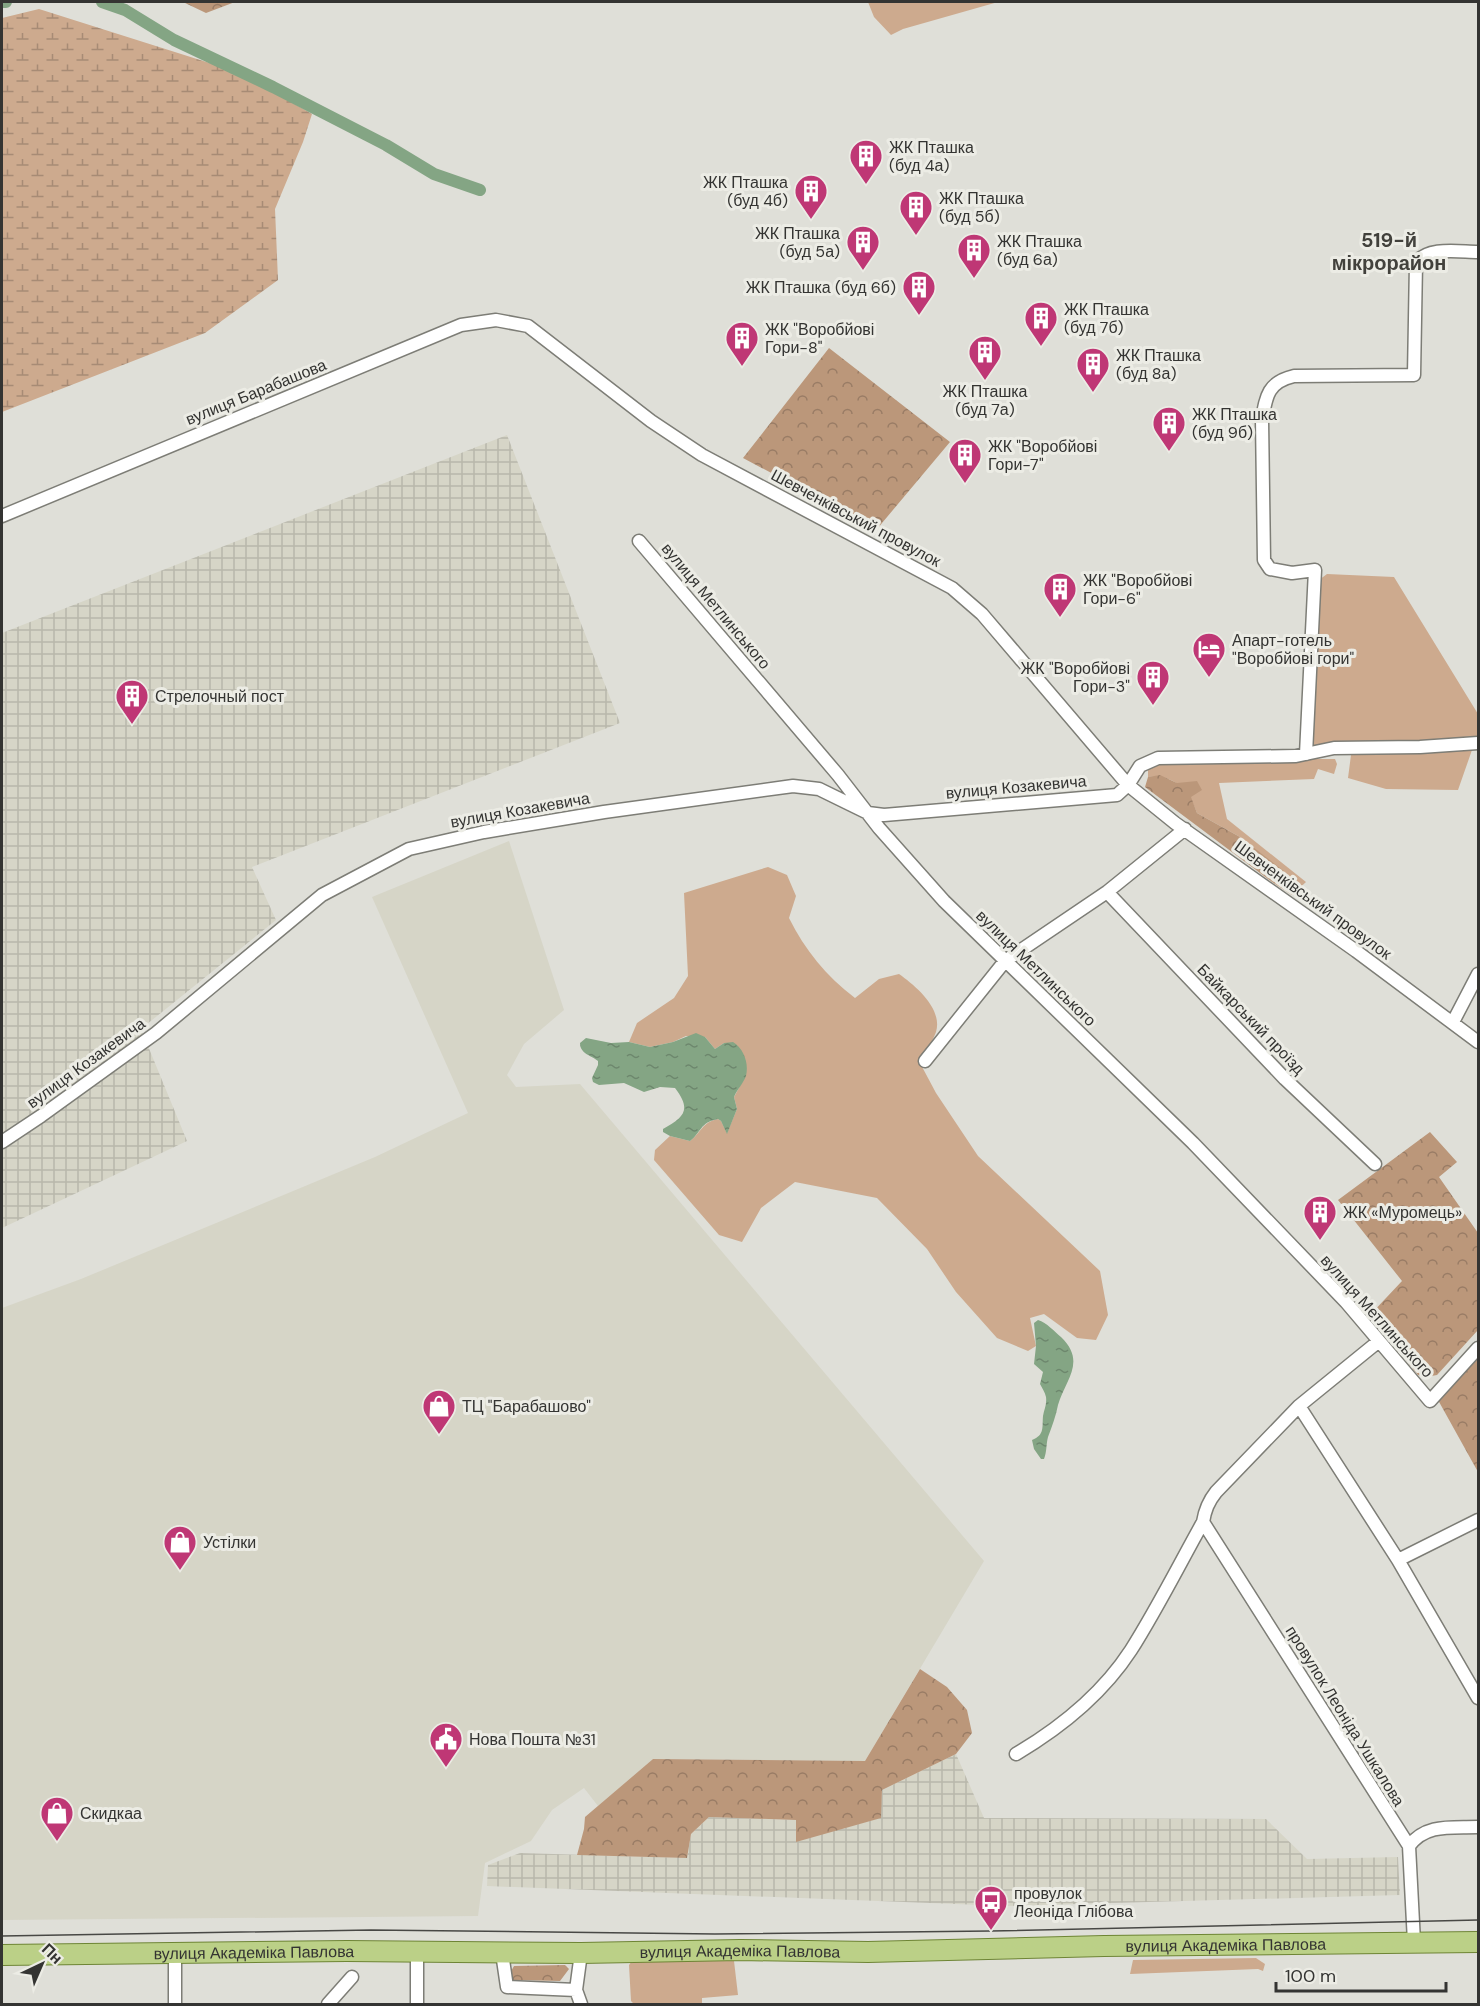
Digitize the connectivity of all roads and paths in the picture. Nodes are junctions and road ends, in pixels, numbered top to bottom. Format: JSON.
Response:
{"nodes":[{"id":1,"x":1479,"y":252,"type":"edge"},
{"id":2,"x":528,"y":326,"type":"joint"},
{"id":3,"x":2,"y":516,"type":"edge"},
{"id":4,"x":639,"y":541,"type":"dead end"},
{"id":5,"x":1479,"y":743,"type":"edge"},
{"id":6,"x":1301,"y":755,"type":"junction"},
{"id":7,"x":1128,"y":785,"type":"junction"},
{"id":8,"x":868,"y":813,"type":"junction"},
{"id":9,"x":1185,"y":829,"type":"junction"},
{"id":10,"x":1107,"y":892,"type":"junction"},
{"id":11,"x":1005,"y":961,"type":"junction"},
{"id":12,"x":1479,"y":974,"type":"edge"},
{"id":13,"x":1453,"y":1022,"type":"junction"},
{"id":14,"x":1479,"y":1041,"type":"edge"},
{"id":15,"x":925,"y":1061,"type":"dead end"},
{"id":16,"x":2,"y":1142,"type":"edge"},
{"id":17,"x":1375,"y":1164,"type":"dead end"},
{"id":18,"x":1379,"y":1341,"type":"junction"},
{"id":19,"x":1479,"y":1348,"type":"edge"},
{"id":20,"x":1299,"y":1406,"type":"junction"},
{"id":21,"x":1479,"y":1520,"type":"edge"},
{"id":22,"x":1203,"y":1522,"type":"junction"},
{"id":23,"x":1398,"y":1560,"type":"junction"},
{"id":24,"x":1479,"y":1698,"type":"edge"},
{"id":25,"x":1016,"y":1754,"type":"dead end"},
{"id":26,"x":1479,"y":1827,"type":"edge"},
{"id":27,"x":1409,"y":1846,"type":"junction"},
{"id":28,"x":1414,"y":1942,"type":"junction"},
{"id":29,"x":1479,"y":1942,"type":"edge"},
{"id":30,"x":417,"y":1952,"type":"junction"},
{"id":31,"x":175,"y":1953,"type":"junction"},
{"id":32,"x":502,"y":1953,"type":"junction"},
{"id":33,"x":581,"y":1953,"type":"junction"},
{"id":34,"x":2,"y":1955,"type":"edge"},
{"id":35,"x":352,"y":1977,"type":"dead end"},
{"id":36,"x":576,"y":1990,"type":"junction"},
{"id":37,"x":175,"y":2004,"type":"edge"},
{"id":38,"x":328,"y":2004,"type":"edge"},
{"id":39,"x":417,"y":2004,"type":"edge"},
{"id":40,"x":581,"y":2004,"type":"edge"}],
"edges":[{"from":1,"to":6,"type":"street"},
{"from":2,"to":3,"type":"street","name":"вулиця Барабашова"},
{"from":2,"to":7,"type":"street","name":"Шевченківський провулок"},
{"from":4,"to":8,"type":"street","name":"вулиця Метлинського"},
{"from":5,"to":6,"type":"street"},
{"from":6,"to":7,"type":"street"},
{"from":7,"to":8,"type":"street","name":"вулиця Козакевича"},
{"from":7,"to":9,"type":"street","name":"Шевченківський провулок"},
{"from":8,"to":11,"type":"street","name":"вулиця Метлинського"},
{"from":8,"to":16,"type":"street","name":"вулиця Козакевича"},
{"from":9,"to":10,"type":"street"},
{"from":9,"to":13,"type":"street","name":"Шевченківський провулок"},
{"from":10,"to":11,"type":"street"},
{"from":10,"to":17,"type":"street","name":"Байкарський проїзд"},
{"from":11,"to":15,"type":"street"},
{"from":11,"to":18,"type":"street","name":"вулиця Метлинського"},
{"from":12,"to":13,"type":"street"},
{"from":13,"to":14,"type":"street","name":"Шевченківський провулок"},
{"from":18,"to":19,"type":"street","name":"вулиця Метлинського"},
{"from":18,"to":20,"type":"street"},
{"from":20,"to":22,"type":"street"},
{"from":20,"to":23,"type":"street"},
{"from":21,"to":23,"type":"street"},
{"from":22,"to":25,"type":"street"},
{"from":22,"to":27,"type":"street","name":"провулок Леоніда Ушкалова"},
{"from":23,"to":24,"type":"street"},
{"from":26,"to":27,"type":"street"},
{"from":27,"to":28,"type":"street","name":"провулок Леоніда Ушкалова"},
{"from":28,"to":29,"type":"main road","name":"вулиця Академіка Павлова"},
{"from":28,"to":33,"type":"main road","name":"вулиця Академіка Павлова"},
{"from":30,"to":31,"type":"main road","name":"вулиця Академіка Павлова"},
{"from":30,"to":32,"type":"main road","name":"вулиця Академіка Павлова"},
{"from":30,"to":39,"type":"street"},
{"from":31,"to":34,"type":"main road","name":"вулиця Академіка Павлова"},
{"from":31,"to":37,"type":"street"},
{"from":32,"to":33,"type":"main road","name":"вулиця Академіка Павлова"},
{"from":32,"to":36,"type":"street"},
{"from":33,"to":36,"type":"street"},
{"from":35,"to":38,"type":"street"},
{"from":36,"to":40,"type":"street"}]}
